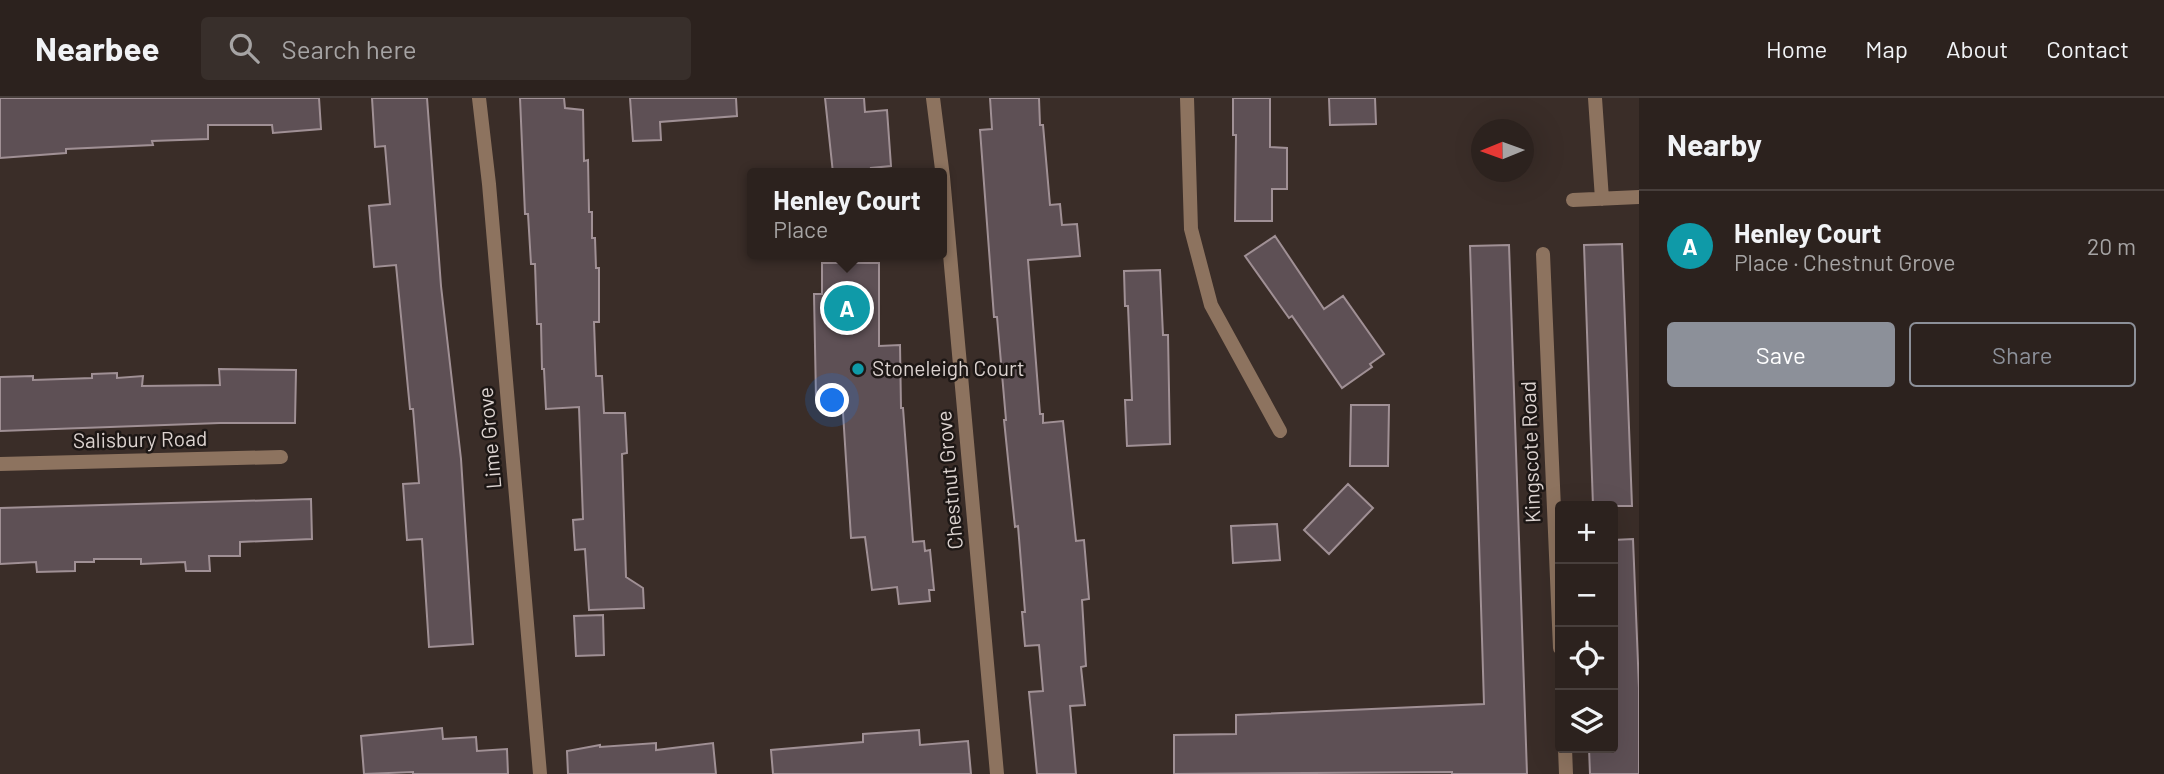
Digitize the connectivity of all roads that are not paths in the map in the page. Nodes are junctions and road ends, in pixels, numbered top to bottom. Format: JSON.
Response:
{"nodes":[{"id":1,"x":479,"y":98,"type":"edge"},
{"id":2,"x":933,"y":98,"type":"edge"},
{"id":3,"x":1187,"y":98,"type":"edge"},
{"id":4,"x":1595,"y":98,"type":"edge"},
{"id":5,"x":942,"y":168,"type":"edge"},
{"id":6,"x":1639,"y":197,"type":"edge"},
{"id":7,"x":1602,"y":199,"type":"junction"},
{"id":8,"x":1573,"y":200,"type":"dead end"},
{"id":9,"x":947,"y":221,"type":"edge"},
{"id":10,"x":1543,"y":254,"type":"dead end"},
{"id":11,"x":1280,"y":431,"type":"dead end"},
{"id":12,"x":281,"y":457,"type":"dead end"},
{"id":13,"x":0,"y":464,"type":"edge"},
{"id":14,"x":1559,"y":627,"type":"edge"},
{"id":15,"x":1564,"y":753,"type":"edge"},
{"id":16,"x":540,"y":774,"type":"edge"},
{"id":17,"x":997,"y":774,"type":"edge"},
{"id":18,"x":1566,"y":774,"type":"edge"}],
"edges":[{"from":1,"to":16,"type":"street","name":"Lime Grove"},
{"from":2,"to":5,"type":"street","name":"Chestnut Grove"},
{"from":3,"to":11,"type":"street"},
{"from":4,"to":7,"type":"street"},
{"from":6,"to":7,"type":"street"},
{"from":7,"to":8,"type":"street"},
{"from":9,"to":17,"type":"street","name":"Chestnut Grove"},
{"from":10,"to":14,"type":"street","name":"Kingscote Road"},
{"from":12,"to":13,"type":"street","name":"Salisbury Road"},
{"from":15,"to":18,"type":"street"}]}
